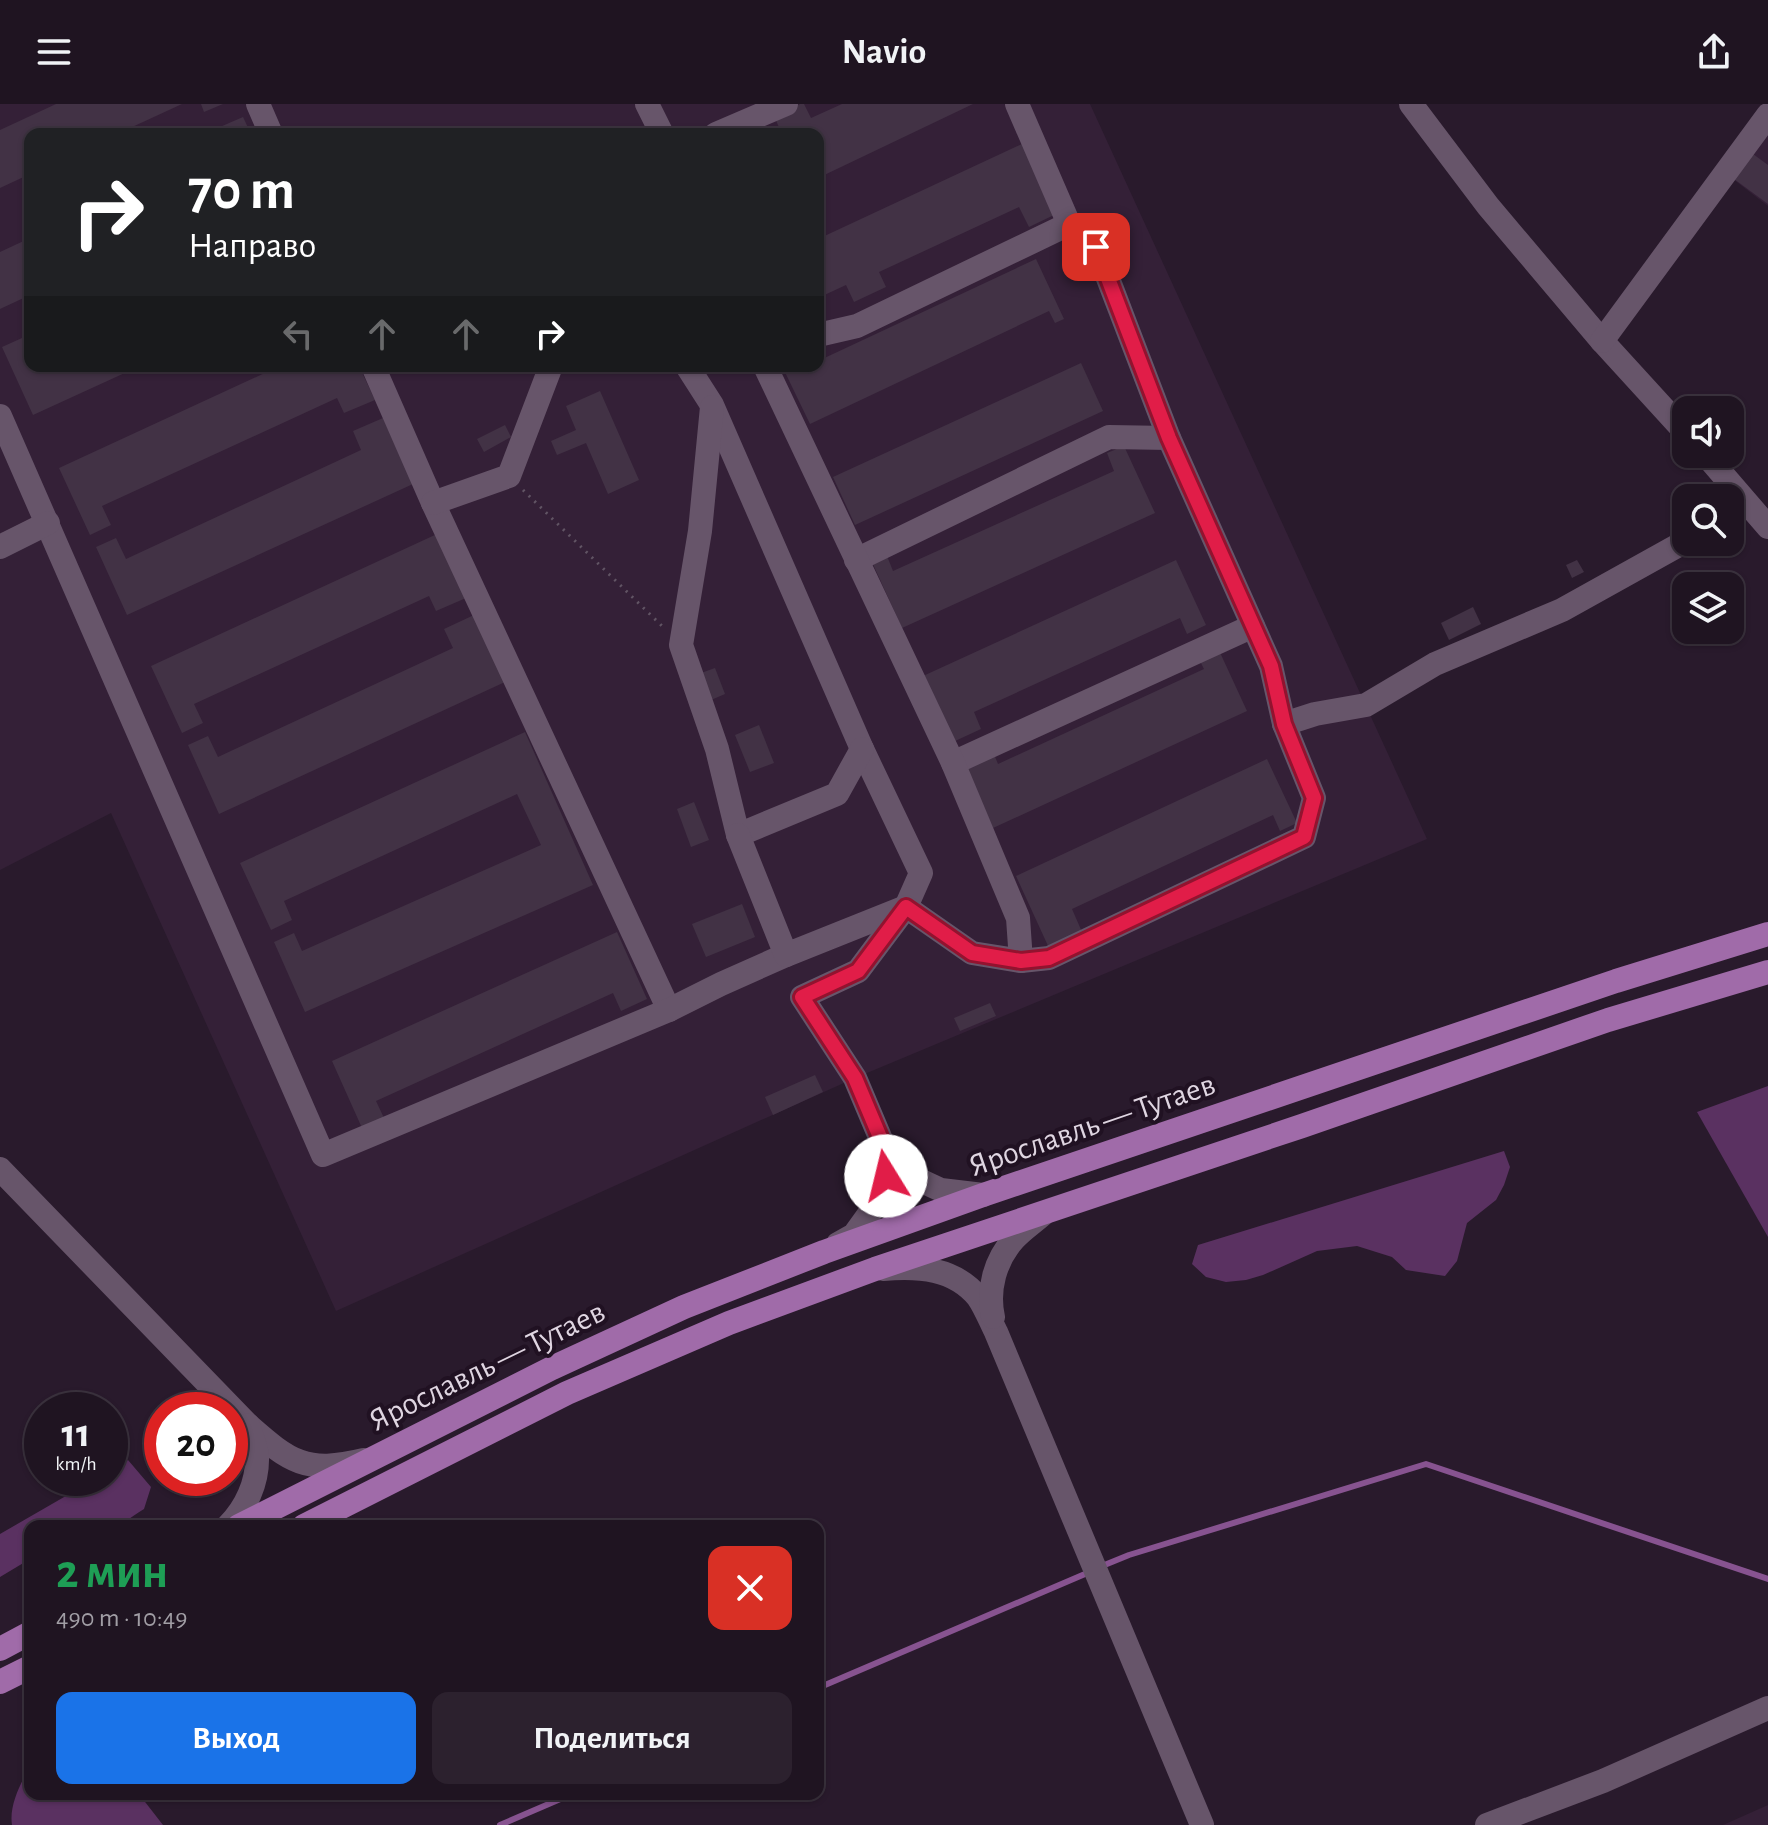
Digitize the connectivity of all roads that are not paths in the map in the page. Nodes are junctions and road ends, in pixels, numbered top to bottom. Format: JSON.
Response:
{"nodes":[{"id":1,"x":258,"y":104,"type":"edge"},
{"id":2,"x":647,"y":104,"type":"edge"},
{"id":3,"x":786,"y":104,"type":"edge"},
{"id":4,"x":1017,"y":104,"type":"edge"},
{"id":5,"x":1411,"y":104,"type":"edge"},
{"id":6,"x":1768,"y":115,"type":"edge"},
{"id":7,"x":268,"y":128,"type":"edge"},
{"id":8,"x":659,"y":128,"type":"edge"},
{"id":9,"x":730,"y":128,"type":"edge"},
{"id":10,"x":1069,"y":224,"type":"junction"},
{"id":11,"x":824,"y":334,"type":"edge"},
{"id":12,"x":1602,"y":341,"type":"junction"},
{"id":13,"x":376,"y":372,"type":"edge"},
{"id":14,"x":549,"y":372,"type":"edge"},
{"id":15,"x":691,"y":372,"type":"edge"},
{"id":16,"x":768,"y":372,"type":"edge"},
{"id":17,"x":712,"y":405,"type":"junction"},
{"id":18,"x":0,"y":416,"type":"edge"},
{"id":19,"x":1672,"y":418,"type":"edge"},
{"id":20,"x":1169,"y":438,"type":"junction"},
{"id":21,"x":433,"y":503,"type":"junction"},
{"id":22,"x":1744,"y":510,"type":"edge"},
{"id":23,"x":48,"y":523,"type":"junction"},
{"id":24,"x":1768,"y":527,"type":"edge"},
{"id":25,"x":0,"y":547,"type":"edge"},
{"id":26,"x":1672,"y":549,"type":"edge"},
{"id":27,"x":856,"y":560,"type":"junction"},
{"id":28,"x":1253,"y":626,"type":"junction"},
{"id":29,"x":1284,"y":724,"type":"junction"},
{"id":30,"x":862,"y":749,"type":"junction"},
{"id":31,"x":953,"y":763,"type":"junction"},
{"id":32,"x":738,"y":835,"type":"junction"},
{"id":33,"x":906,"y":907,"type":"junction"},
{"id":34,"x":1768,"y":934,"type":"edge"},
{"id":35,"x":786,"y":955,"type":"junction"},
{"id":36,"x":1021,"y":961,"type":"junction"},
{"id":37,"x":1768,"y":972,"type":"edge"},
{"id":38,"x":669,"y":1010,"type":"junction"},
{"id":39,"x":885,"y":1149,"type":"junction"},
{"id":40,"x":0,"y":1169,"type":"edge"},
{"id":41,"x":983,"y":1195,"type":"junction"},
{"id":42,"x":1045,"y":1213,"type":"junction"},
{"id":43,"x":824,"y":1252,"type":"junction"},
{"id":44,"x":875,"y":1269,"type":"junction"},
{"id":45,"x":996,"y":1332,"type":"junction"},
{"id":46,"x":216,"y":1392,"type":"edge"},
{"id":47,"x":248,"y":1425,"type":"joint"},
{"id":48,"x":370,"y":1459,"type":"junction"},
{"id":49,"x":234,"y":1520,"type":"edge"},
{"id":50,"x":251,"y":1520,"type":"edge"},
{"id":51,"x":316,"y":1520,"type":"edge"},
{"id":52,"x":24,"y":1636,"type":"edge"},
{"id":53,"x":0,"y":1649,"type":"edge"},
{"id":54,"x":24,"y":1670,"type":"edge"},
{"id":55,"x":0,"y":1682,"type":"edge"},
{"id":56,"x":1768,"y":1708,"type":"edge"},
{"id":57,"x":1202,"y":1825,"type":"edge"},
{"id":58,"x":1487,"y":1825,"type":"edge"}],
"edges":[{"from":1,"to":7,"type":"street"},
{"from":2,"to":8,"type":"street"},
{"from":3,"to":9,"type":"street"},
{"from":4,"to":10,"type":"street"},
{"from":5,"to":12,"type":"street"},
{"from":6,"to":12,"type":"street"},
{"from":10,"to":11,"type":"street"},
{"from":10,"to":20,"type":"street"},
{"from":12,"to":19,"type":"street"},
{"from":13,"to":21,"type":"street"},
{"from":14,"to":21,"type":"street"},
{"from":15,"to":17,"type":"street"},
{"from":16,"to":27,"type":"street"},
{"from":17,"to":30,"type":"street"},
{"from":17,"to":32,"type":"street"},
{"from":18,"to":23,"type":"street"},
{"from":20,"to":27,"type":"street"},
{"from":20,"to":28,"type":"street"},
{"from":21,"to":38,"type":"street"},
{"from":22,"to":24,"type":"street"},
{"from":23,"to":25,"type":"street"},
{"from":23,"to":38,"type":"street"},
{"from":26,"to":29,"type":"street"},
{"from":27,"to":31,"type":"street"},
{"from":28,"to":29,"type":"street"},
{"from":28,"to":31,"type":"street"},
{"from":29,"to":36,"type":"street"},
{"from":30,"to":32,"type":"street"},
{"from":30,"to":33,"type":"street"},
{"from":31,"to":36,"type":"street"},
{"from":32,"to":35,"type":"street"},
{"from":33,"to":35,"type":"street"},
{"from":33,"to":36,"type":"street"},
{"from":33,"to":39,"type":"street"},
{"from":34,"to":41,"type":"main road","name":"Ярославль — Тутаев"},
{"from":35,"to":38,"type":"street"},
{"from":37,"to":42,"type":"main road","name":"Ярославль — Тутаев"},
{"from":39,"to":41,"type":"street"},
{"from":39,"to":43,"type":"street"},
{"from":40,"to":46,"type":"street"},
{"from":41,"to":43,"type":"main road","name":"Ярославль — Тутаев"},
{"from":42,"to":44,"type":"main road","name":"Ярославль — Тутаев"},
{"from":42,"to":45,"type":"street"},
{"from":43,"to":48,"type":"main road","name":"Ярославль — Тутаев"},
{"from":44,"to":45,"type":"street"},
{"from":44,"to":51,"type":"main road","name":"Ярославль — Тутаев"},
{"from":45,"to":57,"type":"street"},
{"from":47,"to":48,"type":"street"},
{"from":47,"to":49,"type":"street"},
{"from":48,"to":50,"type":"main road","name":"Ярославль — Тутаев"},
{"from":52,"to":53,"type":"main road"},
{"from":54,"to":55,"type":"main road"},
{"from":56,"to":58,"type":"street"}]}
